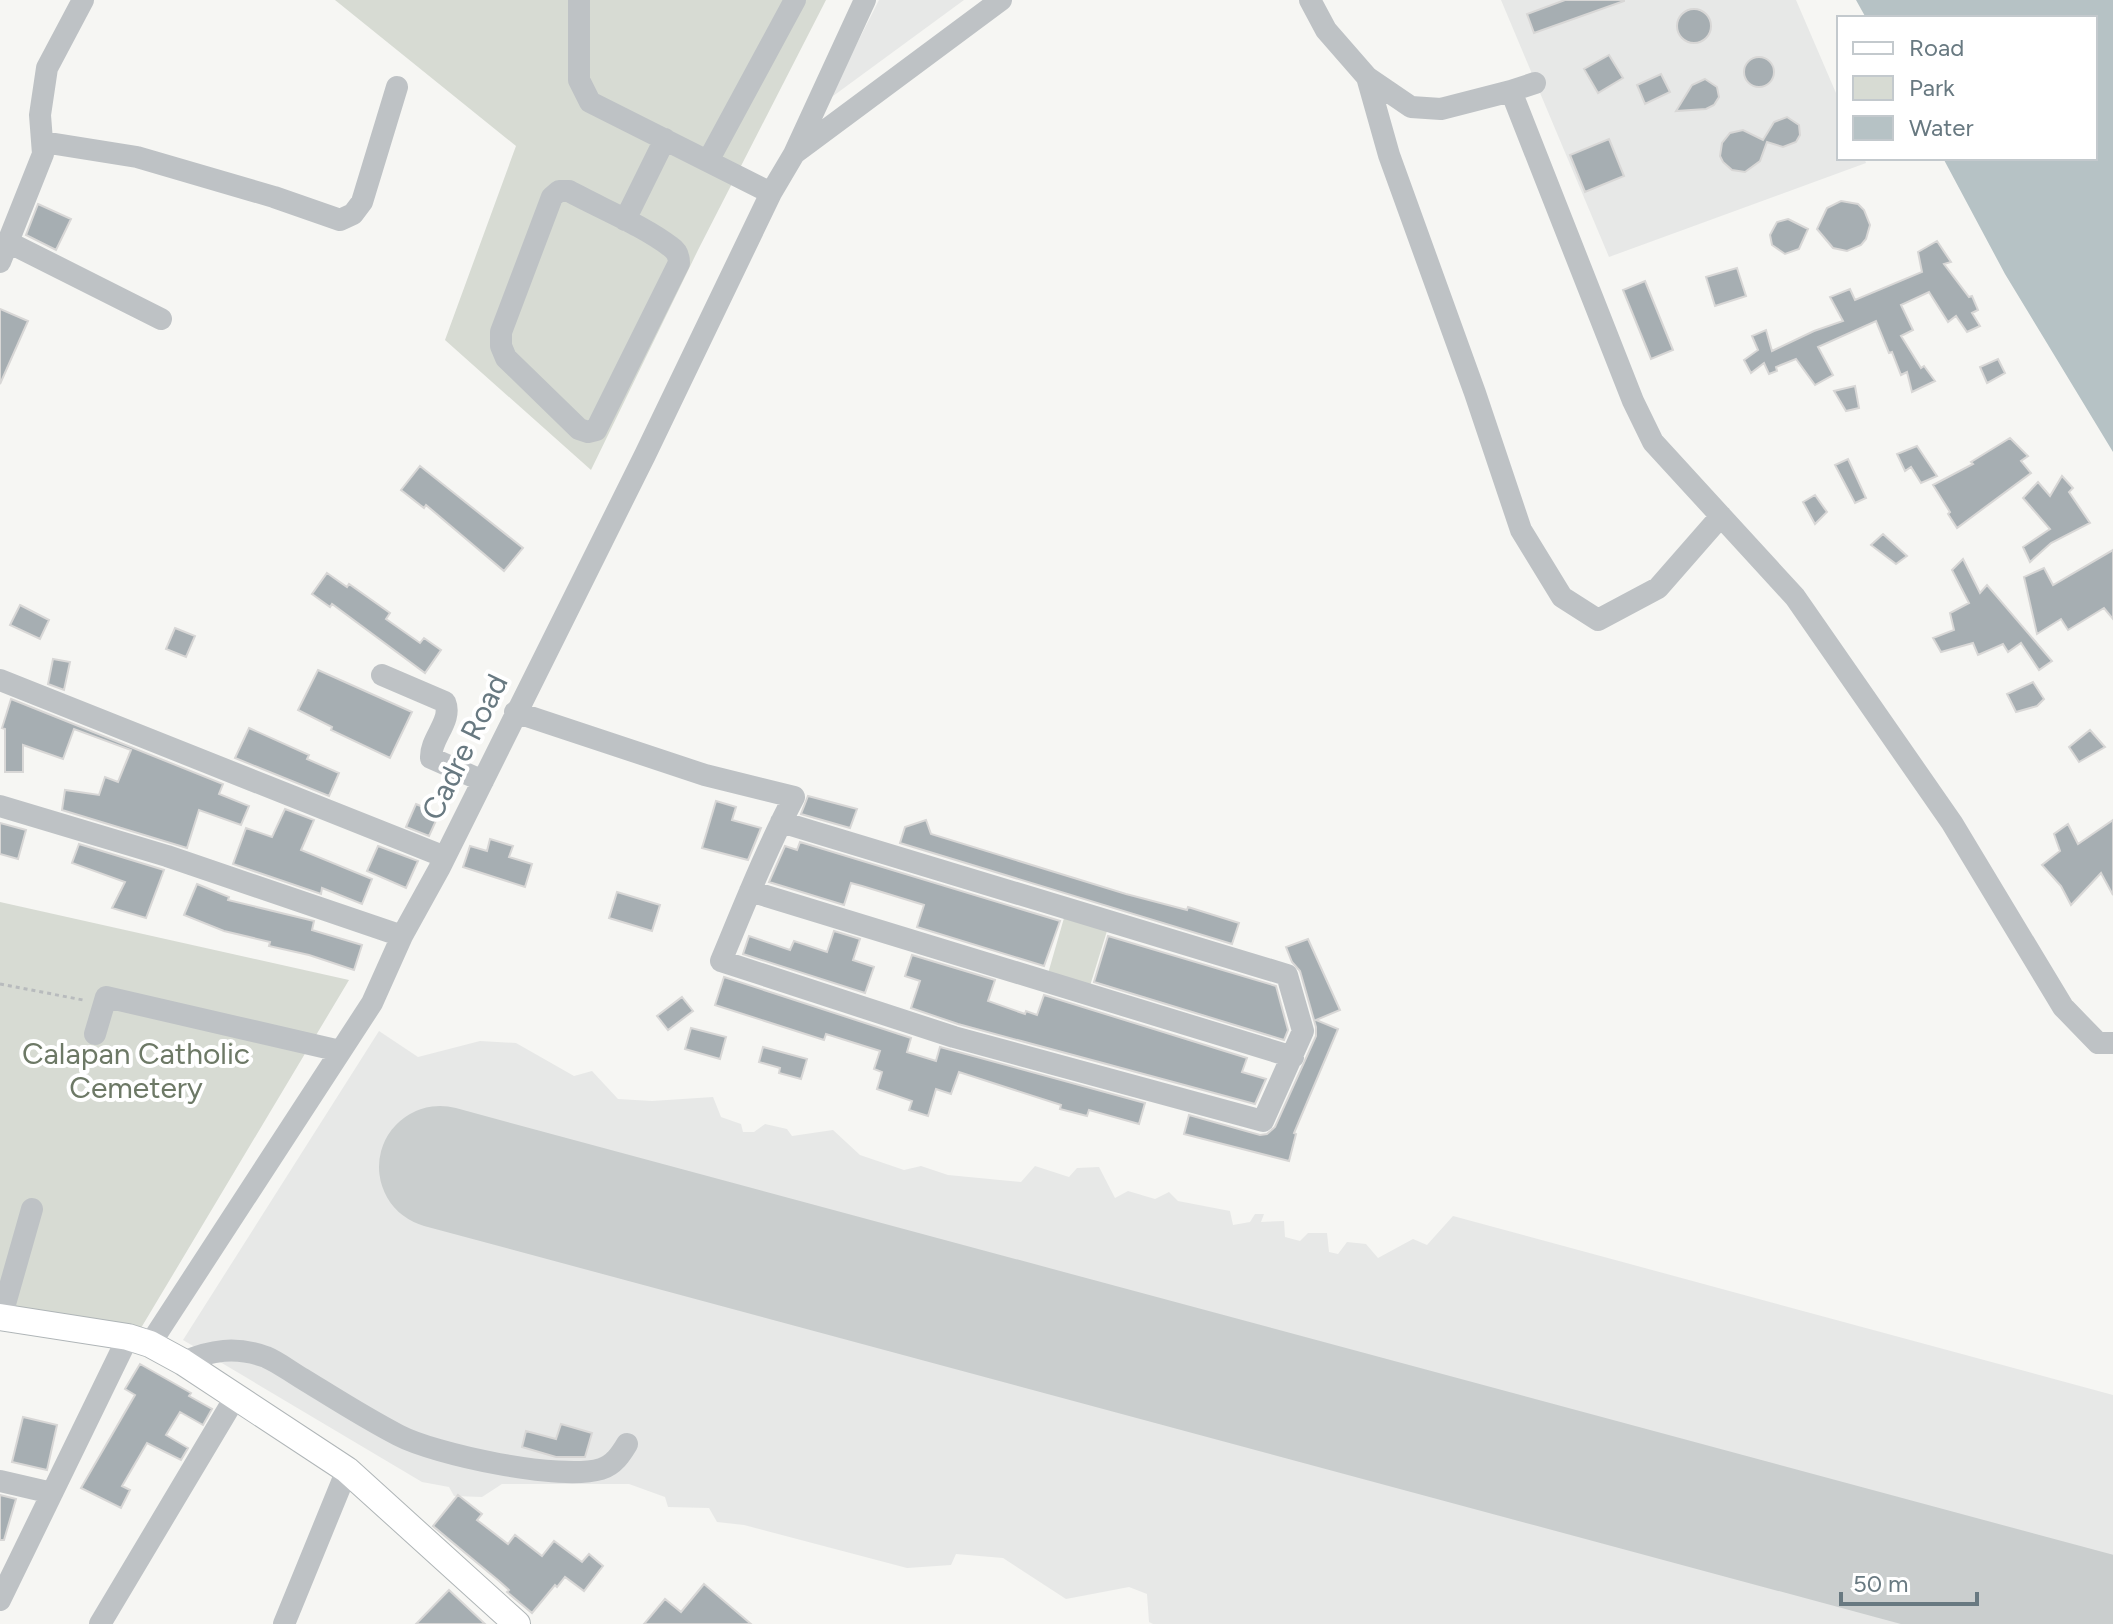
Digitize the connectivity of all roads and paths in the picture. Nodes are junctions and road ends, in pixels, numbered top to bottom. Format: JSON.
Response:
{"nodes":[{"id":1,"x":83,"y":0,"type":"edge"},
{"id":2,"x":579,"y":0,"type":"edge"},
{"id":3,"x":795,"y":0,"type":"edge"},
{"id":4,"x":865,"y":0,"type":"edge"},
{"id":5,"x":1001,"y":0,"type":"edge"},
{"id":6,"x":1310,"y":0,"type":"edge"},
{"id":7,"x":1367,"y":77,"type":"junction"},
{"id":8,"x":1535,"y":83,"type":"dead end"},
{"id":9,"x":397,"y":87,"type":"dead end"},
{"id":10,"x":1511,"y":91,"type":"junction"},
{"id":11,"x":665,"y":139,"type":"junction"},
{"id":12,"x":43,"y":142,"type":"junction"},
{"id":13,"x":794,"y":154,"type":"junction"},
{"id":14,"x":708,"y":161,"type":"junction"},
{"id":15,"x":771,"y":193,"type":"junction"},
{"id":16,"x":625,"y":220,"type":"junction"},
{"id":17,"x":4,"y":252,"type":"edge"},
{"id":18,"x":161,"y":319,"type":"dead end"},
{"id":19,"x":1721,"y":516,"type":"junction"},
{"id":20,"x":382,"y":675,"type":"dead end"},
{"id":21,"x":0,"y":680,"type":"edge"},
{"id":22,"x":515,"y":712,"type":"junction"},
{"id":23,"x":483,"y":781,"type":"junction"},
{"id":24,"x":0,"y":806,"type":"edge"},
{"id":25,"x":781,"y":822,"type":"junction"},
{"id":26,"x":445,"y":857,"type":"junction"},
{"id":27,"x":750,"y":891,"type":"junction"},
{"id":28,"x":402,"y":936,"type":"junction"},
{"id":29,"x":0,"y":984,"type":"edge"},
{"id":30,"x":104,"y":1004,"type":"junction"},
{"id":31,"x":95,"y":1034,"type":"dead end"},
{"id":32,"x":2113,"y":1043,"type":"edge"},
{"id":33,"x":340,"y":1051,"type":"junction"},
{"id":34,"x":1293,"y":1057,"type":"junction"},
{"id":35,"x":32,"y":1209,"type":"dead end"},
{"id":36,"x":0,"y":1318,"type":"edge"},
{"id":37,"x":139,"y":1340,"type":"junction"},
{"id":38,"x":183,"y":1362,"type":"junction"},
{"id":39,"x":236,"y":1396,"type":"junction"},
{"id":40,"x":627,"y":1444,"type":"dead end"},
{"id":41,"x":347,"y":1470,"type":"junction"},
{"id":42,"x":0,"y":1481,"type":"edge"},
{"id":43,"x":52,"y":1493,"type":"junction"},
{"id":44,"x":0,"y":1600,"type":"edge"},
{"id":45,"x":100,"y":1624,"type":"edge"},
{"id":46,"x":284,"y":1624,"type":"edge"},
{"id":47,"x":517,"y":1624,"type":"edge"}],
"edges":[{"from":1,"to":12,"type":"street"},
{"from":2,"to":11,"type":"street"},
{"from":3,"to":14,"type":"street"},
{"from":4,"to":13,"type":"street","name":"Cadre Road"},
{"from":5,"to":13,"type":"street"},
{"from":6,"to":7,"type":"street"},
{"from":7,"to":10,"type":"street"},
{"from":7,"to":19,"type":"street"},
{"from":8,"to":10,"type":"street"},
{"from":9,"to":12,"type":"street"},
{"from":10,"to":19,"type":"street"},
{"from":11,"to":14,"type":"street"},
{"from":11,"to":16,"type":"street"},
{"from":12,"to":17,"type":"street"},
{"from":13,"to":15,"type":"street","name":"Cadre Road"},
{"from":14,"to":15,"type":"street"},
{"from":15,"to":22,"type":"street","name":"Cadre Road"},
{"from":16,"to":16,"type":"street"},
{"from":17,"to":18,"type":"street"},
{"from":19,"to":32,"type":"street"},
{"from":20,"to":23,"type":"street"},
{"from":21,"to":26,"type":"street"},
{"from":22,"to":23,"type":"street","name":"Cadre Road"},
{"from":22,"to":25,"type":"street"},
{"from":23,"to":26,"type":"street","name":"Cadre Road"},
{"from":24,"to":28,"type":"street"},
{"from":25,"to":27,"type":"street"},
{"from":25,"to":34,"type":"street"},
{"from":26,"to":28,"type":"street","name":"Cadre Road"},
{"from":27,"to":34,"type":"street"},
{"from":27,"to":34,"type":"street"},
{"from":28,"to":33,"type":"street","name":"Cadre Road"},
{"from":29,"to":30,"type":"path"},
{"from":30,"to":31,"type":"street"},
{"from":30,"to":33,"type":"street"},
{"from":33,"to":37,"type":"street","name":"Cadre Road"},
{"from":35,"to":36,"type":"street"},
{"from":36,"to":37,"type":"main road"},
{"from":37,"to":38,"type":"main road"},
{"from":37,"to":43,"type":"street","name":"Cadre Road"},
{"from":38,"to":39,"type":"main road"},
{"from":38,"to":40,"type":"street"},
{"from":39,"to":41,"type":"main road"},
{"from":39,"to":45,"type":"street"},
{"from":41,"to":46,"type":"street"},
{"from":41,"to":47,"type":"main road"},
{"from":42,"to":43,"type":"street"},
{"from":43,"to":44,"type":"street","name":"Cadre Road"}]}
